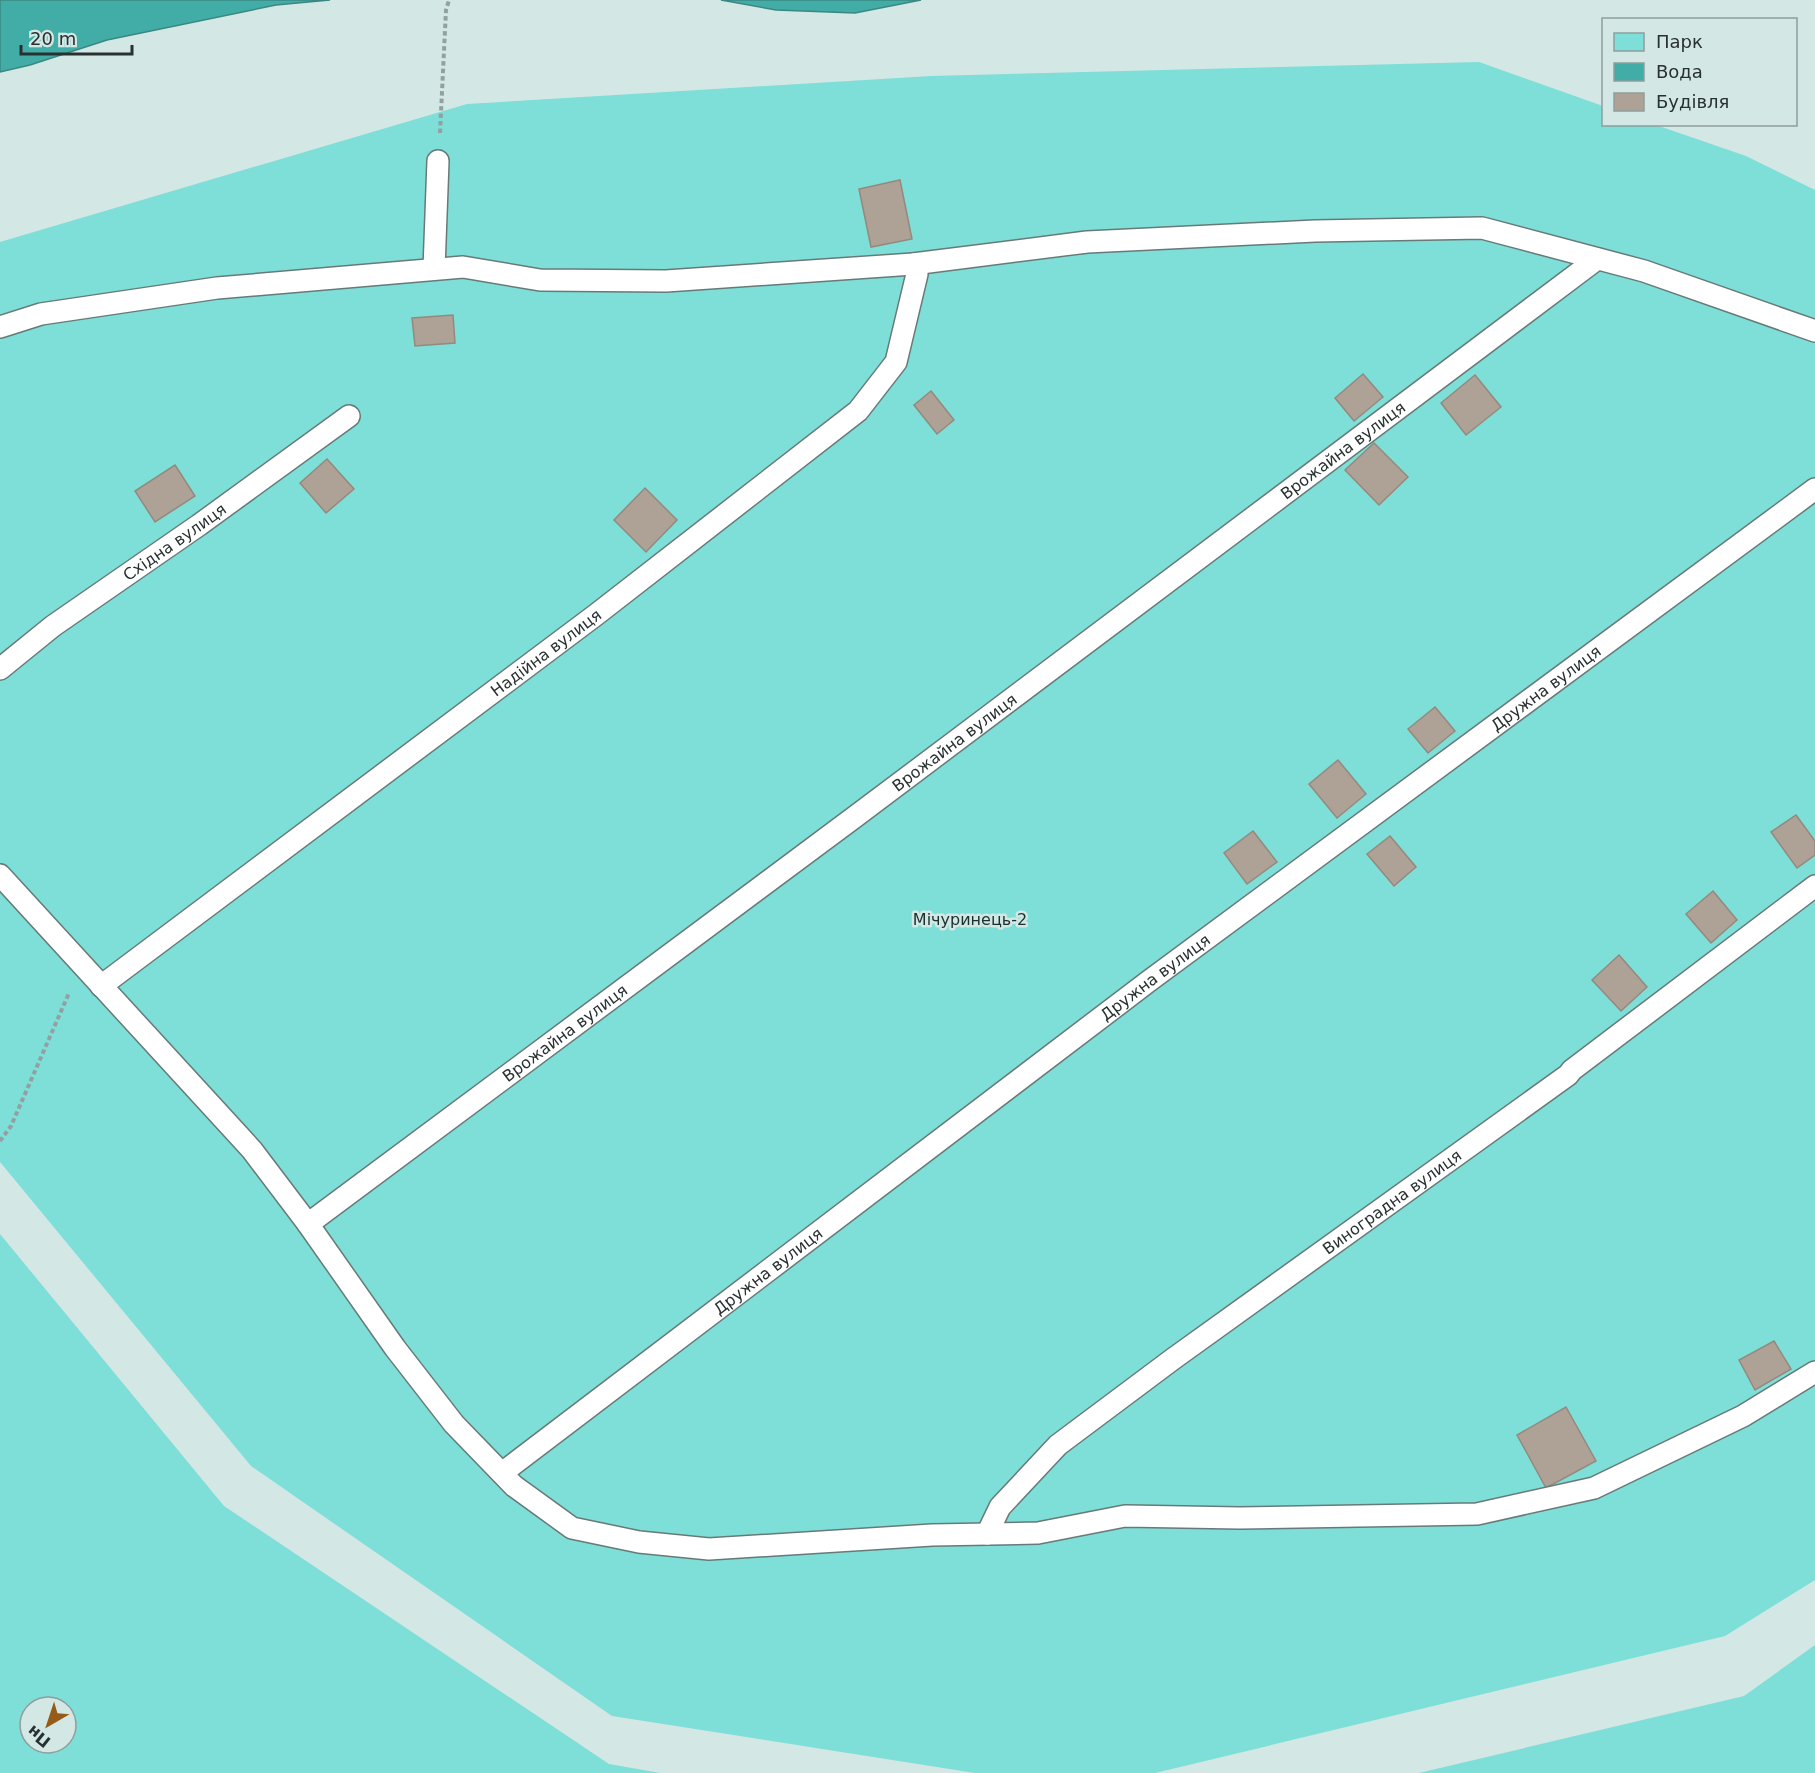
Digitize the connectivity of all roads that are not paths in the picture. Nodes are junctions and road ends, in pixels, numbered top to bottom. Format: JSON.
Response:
{"nodes":[{"id":1,"x":438,"y":161,"type":"road end"},
{"id":2,"x":1597,"y":259,"type":"junction"},
{"id":3,"x":913,"y":264,"type":"junction"},
{"id":4,"x":435,"y":268,"type":"junction"},
{"id":5,"x":0,"y":327,"type":"edge"},
{"id":6,"x":1815,"y":331,"type":"edge"},
{"id":7,"x":349,"y":416,"type":"dead end"},
{"id":8,"x":1815,"y":489,"type":"edge"},
{"id":9,"x":0,"y":669,"type":"edge"},
{"id":10,"x":0,"y":874,"type":"edge"},
{"id":11,"x":1815,"y":886,"type":"edge"},
{"id":12,"x":101,"y":986,"type":"junction"},
{"id":13,"x":308,"y":1224,"type":"junction"},
{"id":14,"x":1815,"y":1372,"type":"edge"},
{"id":15,"x":502,"y":1473,"type":"junction"},
{"id":16,"x":987,"y":1534,"type":"junction"}],
"edges":[{"from":1,"to":4,"type":"lane"},
{"from":2,"to":3,"type":"lane"},
{"from":2,"to":6,"type":"lane"},
{"from":2,"to":13,"type":"lane","name":"Врожайна вулиця"},
{"from":3,"to":4,"type":"lane"},
{"from":3,"to":12,"type":"lane","name":"Надійна вулиця"},
{"from":4,"to":5,"type":"lane"},
{"from":7,"to":9,"type":"lane","name":"Східна вулиця"},
{"from":8,"to":15,"type":"lane","name":"Дружна вулиця"},
{"from":10,"to":12,"type":"lane"},
{"from":11,"to":16,"type":"lane","name":"Виноградна вулиця"},
{"from":12,"to":13,"type":"lane"},
{"from":13,"to":15,"type":"lane"},
{"from":14,"to":16,"type":"lane"},
{"from":15,"to":16,"type":"lane"}]}
